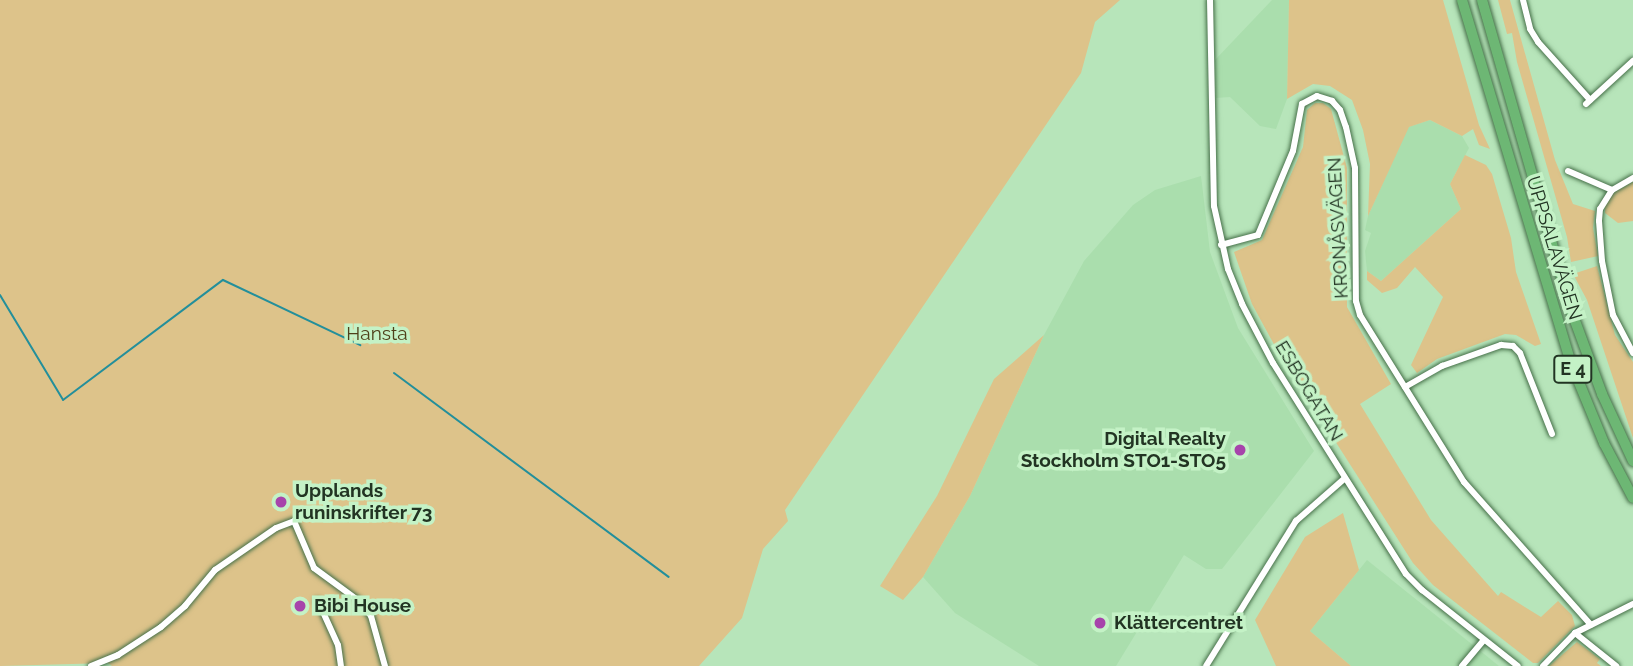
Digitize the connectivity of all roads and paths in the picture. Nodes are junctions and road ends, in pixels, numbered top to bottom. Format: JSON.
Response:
{"nodes":[{"id":1,"x":1210,"y":0,"type":"edge"},
{"id":2,"x":1455,"y":0,"type":"edge"},
{"id":3,"x":1462,"y":0,"type":"edge"},
{"id":4,"x":1482,"y":0,"type":"edge"},
{"id":5,"x":1523,"y":0,"type":"edge"},
{"id":6,"x":1633,"y":61,"type":"edge"},
{"id":7,"x":1492,"y":100,"type":"junction"},
{"id":8,"x":1568,"y":171,"type":"dead end"},
{"id":9,"x":1633,"y":178,"type":"edge"},
{"id":10,"x":1612,"y":190,"type":"junction"},
{"id":11,"x":1221,"y":245,"type":"junction"},
{"id":12,"x":1633,"y":353,"type":"edge"},
{"id":13,"x":1405,"y":387,"type":"junction"},
{"id":14,"x":1552,"y":433,"type":"dead end"},
{"id":15,"x":1633,"y":461,"type":"edge"},
{"id":16,"x":1344,"y":479,"type":"junction"},
{"id":17,"x":1633,"y":498,"type":"edge"},
{"id":18,"x":318,"y":601,"type":"dead end"},
{"id":19,"x":1633,"y":604,"type":"edge"},
{"id":20,"x":1591,"y":625,"type":"junction"},
{"id":21,"x":1575,"y":634,"type":"junction"},
{"id":22,"x":1484,"y":640,"type":"junction"},
{"id":23,"x":91,"y":666,"type":"edge"},
{"id":24,"x":341,"y":666,"type":"edge"},
{"id":25,"x":386,"y":666,"type":"edge"},
{"id":26,"x":1206,"y":666,"type":"edge"},
{"id":27,"x":1462,"y":666,"type":"edge"},
{"id":28,"x":1518,"y":666,"type":"edge"},
{"id":29,"x":1544,"y":666,"type":"edge"},
{"id":30,"x":1616,"y":666,"type":"edge"}],
"edges":[{"from":1,"to":11,"type":"street","name":"ESBOGATAN"},
{"from":2,"to":7,"type":"highway"},
{"from":3,"to":7,"type":"highway","name":"UPPSALAVÄGEN","number":"E 4"},
{"from":4,"to":15,"type":"highway","name":"UPPSALAVÄGEN","number":"E 4"},
{"from":5,"to":6,"type":"street"},
{"from":7,"to":17,"type":"highway","name":"UPPSALAVÄGEN","number":"E 4"},
{"from":8,"to":10,"type":"street"},
{"from":9,"to":10,"type":"street"},
{"from":10,"to":12,"type":"street"},
{"from":11,"to":13,"type":"street","name":"KRONÅSVÄGEN"},
{"from":11,"to":16,"type":"street","name":"ESBOGATAN"},
{"from":13,"to":14,"type":"street"},
{"from":13,"to":20,"type":"street","name":"KRONÅSVÄGEN"},
{"from":16,"to":22,"type":"street","name":"ESBOGATAN"},
{"from":16,"to":26,"type":"street"},
{"from":18,"to":24,"type":"street"},
{"from":19,"to":20,"type":"street"},
{"from":20,"to":21,"type":"street"},
{"from":21,"to":29,"type":"street"},
{"from":21,"to":30,"type":"street"},
{"from":22,"to":27,"type":"street"},
{"from":22,"to":28,"type":"street","name":"ESBOGATAN"},
{"from":23,"to":25,"type":"street"}]}
